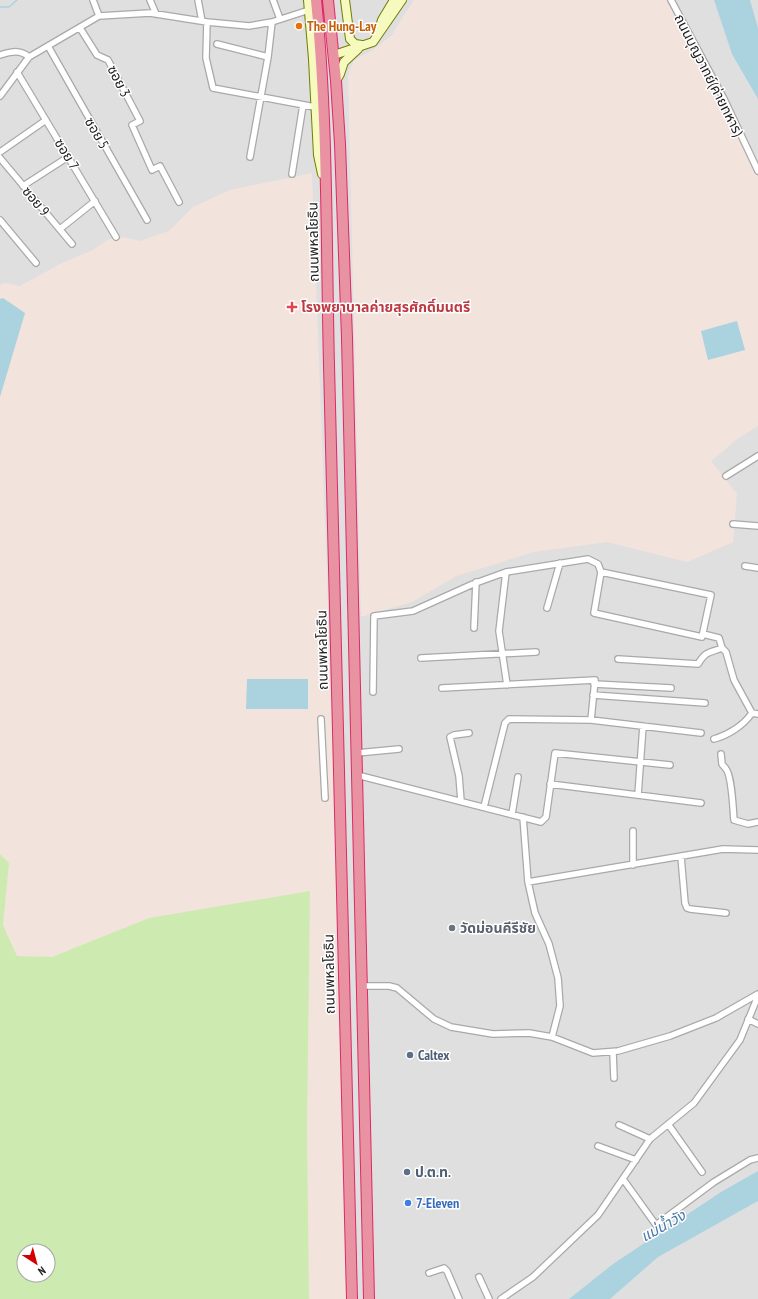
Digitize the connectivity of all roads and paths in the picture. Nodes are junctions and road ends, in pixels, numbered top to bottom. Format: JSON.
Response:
{"nodes":[{"id":1,"x":93,"y":0,"type":"edge"},
{"id":2,"x":150,"y":0,"type":"edge"},
{"id":3,"x":198,"y":0,"type":"edge"},
{"id":4,"x":273,"y":0,"type":"edge"},
{"id":5,"x":308,"y":0,"type":"edge"},
{"id":6,"x":316,"y":0,"type":"edge"},
{"id":7,"x":328,"y":0,"type":"edge"},
{"id":8,"x":345,"y":0,"type":"edge"},
{"id":9,"x":394,"y":0,"type":"edge"},
{"id":10,"x":402,"y":0,"type":"edge"},
{"id":11,"x":671,"y":0,"type":"edge"},
{"id":12,"x":309,"y":10,"type":"junction"},
{"id":13,"x":156,"y":14,"type":"junction"},
{"id":14,"x":99,"y":16,"type":"junction"},
{"id":15,"x":280,"y":19,"type":"junction"},
{"id":16,"x":204,"y":22,"type":"junction"},
{"id":17,"x":272,"y":22,"type":"junction"},
{"id":18,"x":80,"y":28,"type":"junction"},
{"id":19,"x":379,"y":31,"type":"junction"},
{"id":20,"x":217,"y":44,"type":"dead end"},
{"id":21,"x":362,"y":45,"type":"junction"},
{"id":22,"x":48,"y":46,"type":"junction"},
{"id":23,"x":0,"y":54,"type":"edge"},
{"id":24,"x":334,"y":55,"type":"junction"},
{"id":25,"x":321,"y":56,"type":"junction"},
{"id":26,"x":29,"y":57,"type":"junction"},
{"id":27,"x":268,"y":57,"type":"junction"},
{"id":28,"x":17,"y":72,"type":"junction"},
{"id":29,"x":336,"y":81,"type":"junction"},
{"id":30,"x":0,"y":96,"type":"edge"},
{"id":31,"x":261,"y":98,"type":"junction"},
{"id":32,"x":303,"y":105,"type":"junction"},
{"id":33,"x":315,"y":108,"type":"junction"},
{"id":34,"x":46,"y":120,"type":"junction"},
{"id":35,"x":0,"y":152,"type":"edge"},
{"id":36,"x":68,"y":157,"type":"junction"},
{"id":37,"x":250,"y":157,"type":"dead end"},
{"id":38,"x":0,"y":158,"type":"edge"},
{"id":39,"x":758,"y":171,"type":"edge"},
{"id":40,"x":292,"y":174,"type":"dead end"},
{"id":41,"x":23,"y":186,"type":"junction"},
{"id":42,"x":326,"y":193,"type":"junction"},
{"id":43,"x":95,"y":201,"type":"junction"},
{"id":44,"x":179,"y":202,"type":"dead end"},
{"id":45,"x":147,"y":220,"type":"dead end"},
{"id":46,"x":1,"y":224,"type":"edge"},
{"id":47,"x":60,"y":229,"type":"junction"},
{"id":48,"x":116,"y":237,"type":"dead end"},
{"id":49,"x":72,"y":244,"type":"dead end"},
{"id":50,"x":36,"y":263,"type":"dead end"},
{"id":51,"x":758,"y":456,"type":"edge"},
{"id":52,"x":726,"y":476,"type":"dead end"},
{"id":53,"x":733,"y":524,"type":"dead end"},
{"id":54,"x":758,"y":526,"type":"edge"},
{"id":55,"x":560,"y":563,"type":"junction"},
{"id":56,"x":745,"y":566,"type":"dead end"},
{"id":57,"x":758,"y":568,"type":"edge"},
{"id":58,"x":506,"y":572,"type":"junction"},
{"id":59,"x":601,"y":572,"type":"junction"},
{"id":60,"x":476,"y":582,"type":"junction"},
{"id":61,"x":547,"y":608,"type":"dead end"},
{"id":62,"x":474,"y":628,"type":"dead end"},
{"id":63,"x":703,"y":634,"type":"junction"},
{"id":64,"x":722,"y":648,"type":"junction"},
{"id":65,"x":536,"y":652,"type":"dead end"},
{"id":66,"x":502,"y":654,"type":"junction"},
{"id":67,"x":421,"y":658,"type":"dead end"},
{"id":68,"x":618,"y":659,"type":"dead end"},
{"id":69,"x":594,"y":684,"type":"junction"},
{"id":70,"x":507,"y":685,"type":"junction"},
{"id":71,"x":442,"y":688,"type":"dead end"},
{"id":72,"x":671,"y":688,"type":"dead end"},
{"id":73,"x":373,"y":692,"type":"dead end"},
{"id":74,"x":593,"y":695,"type":"junction"},
{"id":75,"x":704,"y":703,"type":"dead end"},
{"id":76,"x":755,"y":713,"type":"edge"},
{"id":77,"x":321,"y":719,"type":"dead end"},
{"id":78,"x":591,"y":720,"type":"junction"},
{"id":79,"x":643,"y":726,"type":"junction"},
{"id":80,"x":470,"y":733,"type":"dead end"},
{"id":81,"x":701,"y":733,"type":"dead end"},
{"id":82,"x":714,"y":739,"type":"dead end"},
{"id":83,"x":399,"y":749,"type":"dead end"},
{"id":84,"x":357,"y":753,"type":"junction"},
{"id":85,"x":721,"y":754,"type":"dead end"},
{"id":86,"x":640,"y":762,"type":"junction"},
{"id":87,"x":670,"y":765,"type":"dead end"},
{"id":88,"x":357,"y":775,"type":"junction"},
{"id":89,"x":518,"y":777,"type":"dead end"},
{"id":90,"x":550,"y":784,"type":"junction"},
{"id":91,"x":339,"y":795,"type":"junction"},
{"id":92,"x":638,"y":795,"type":"junction"},
{"id":93,"x":358,"y":796,"type":"junction"},
{"id":94,"x":325,"y":798,"type":"dead end"},
{"id":95,"x":461,"y":802,"type":"junction"},
{"id":96,"x":701,"y":803,"type":"dead end"},
{"id":97,"x":484,"y":807,"type":"junction"},
{"id":98,"x":512,"y":814,"type":"junction"},
{"id":99,"x":523,"y":817,"type":"junction"},
{"id":100,"x":758,"y":822,"type":"edge"},
{"id":101,"x":634,"y":831,"type":"dead end"},
{"id":102,"x":758,"y":850,"type":"edge"},
{"id":103,"x":681,"y":857,"type":"junction"},
{"id":104,"x":633,"y":865,"type":"junction"},
{"id":105,"x":528,"y":882,"type":"junction"},
{"id":106,"x":726,"y":913,"type":"dead end"},
{"id":107,"x":362,"y":986,"type":"junction"},
{"id":108,"x":758,"y":995,"type":"edge"},
{"id":109,"x":748,"y":1019,"type":"junction"},
{"id":110,"x":758,"y":1024,"type":"edge"},
{"id":111,"x":552,"y":1037,"type":"junction"},
{"id":112,"x":613,"y":1052,"type":"junction"},
{"id":113,"x":614,"y":1078,"type":"dead end"},
{"id":114,"x":668,"y":1124,"type":"junction"},
{"id":115,"x":619,"y":1125,"type":"dead end"},
{"id":116,"x":650,"y":1139,"type":"junction"},
{"id":117,"x":598,"y":1146,"type":"dead end"},
{"id":118,"x":758,"y":1158,"type":"edge"},
{"id":119,"x":636,"y":1160,"type":"junction"},
{"id":120,"x":702,"y":1172,"type":"dead end"},
{"id":121,"x":624,"y":1179,"type":"junction"},
{"id":122,"x":429,"y":1273,"type":"dead end"},
{"id":123,"x":479,"y":1277,"type":"dead end"},
{"id":124,"x":352,"y":1299,"type":"edge"},
{"id":125,"x":369,"y":1299,"type":"edge"},
{"id":126,"x":459,"y":1299,"type":"edge"},
{"id":127,"x":489,"y":1299,"type":"edge"},
{"id":128,"x":501,"y":1299,"type":"edge"}],
"edges":[{"from":1,"to":14,"type":"street"},
{"from":2,"to":13,"type":"street"},
{"from":3,"to":16,"type":"street"},
{"from":4,"to":15,"type":"street"},
{"from":5,"to":12,"type":"main road"},
{"from":6,"to":25,"type":"highway","name":"ถนนพหลโยธิน"},
{"from":7,"to":24,"type":"highway"},
{"from":8,"to":21,"type":"main road"},
{"from":9,"to":19,"type":"main road"},
{"from":10,"to":19,"type":"main road"},
{"from":11,"to":39,"type":"street","name":"ถนนบุญวาทย์(ค่ายทหาร)"},
{"from":12,"to":15,"type":"street"},
{"from":12,"to":33,"type":"main road"},
{"from":13,"to":14,"type":"street"},
{"from":13,"to":16,"type":"street"},
{"from":14,"to":18,"type":"street"},
{"from":15,"to":17,"type":"street"},
{"from":16,"to":17,"type":"street"},
{"from":16,"to":31,"type":"street"},
{"from":17,"to":27,"type":"street"},
{"from":18,"to":22,"type":"street"},
{"from":18,"to":44,"type":"street","name":"ซอย 3"},
{"from":19,"to":21,"type":"main road"},
{"from":20,"to":27,"type":"street"},
{"from":21,"to":24,"type":"main road"},
{"from":21,"to":29,"type":"main road"},
{"from":22,"to":26,"type":"street"},
{"from":22,"to":45,"type":"street","name":"ซอย 5"},
{"from":23,"to":26,"type":"street"},
{"from":24,"to":25,"type":"highway"},
{"from":24,"to":29,"type":"highway"},
{"from":25,"to":42,"type":"highway","name":"ถนนพหลโยธิน"},
{"from":26,"to":28,"type":"street"},
{"from":27,"to":31,"type":"street"},
{"from":28,"to":30,"type":"street"},
{"from":28,"to":34,"type":"street","name":"ซอย 7"},
{"from":29,"to":84,"type":"highway"},
{"from":31,"to":32,"type":"street"},
{"from":31,"to":37,"type":"street"},
{"from":32,"to":33,"type":"street"},
{"from":32,"to":40,"type":"street"},
{"from":33,"to":42,"type":"main road"},
{"from":34,"to":35,"type":"street"},
{"from":34,"to":36,"type":"street","name":"ซอย 7"},
{"from":36,"to":41,"type":"street"},
{"from":36,"to":43,"type":"street","name":"ซอย 7"},
{"from":38,"to":41,"type":"street","name":"ซอย 9"},
{"from":41,"to":47,"type":"street","name":"ซอย 9"},
{"from":42,"to":91,"type":"highway","name":"ถนนพหลโยธิน"},
{"from":43,"to":47,"type":"street"},
{"from":43,"to":48,"type":"street","name":"ซอย 7"},
{"from":46,"to":50,"type":"street"},
{"from":47,"to":49,"type":"street","name":"ซอย 9"},
{"from":51,"to":52,"type":"street"},
{"from":53,"to":54,"type":"street"},
{"from":55,"to":58,"type":"street"},
{"from":55,"to":59,"type":"street"},
{"from":55,"to":61,"type":"street"},
{"from":56,"to":57,"type":"street"},
{"from":58,"to":60,"type":"street"},
{"from":58,"to":66,"type":"street"},
{"from":59,"to":63,"type":"street"},
{"from":59,"to":63,"type":"street"},
{"from":60,"to":62,"type":"street"},
{"from":60,"to":73,"type":"street"},
{"from":63,"to":64,"type":"street"},
{"from":64,"to":68,"type":"street"},
{"from":64,"to":76,"type":"street"},
{"from":65,"to":66,"type":"street"},
{"from":66,"to":67,"type":"street"},
{"from":66,"to":70,"type":"street"},
{"from":69,"to":70,"type":"street"},
{"from":69,"to":72,"type":"street"},
{"from":69,"to":74,"type":"street"},
{"from":70,"to":71,"type":"street"},
{"from":74,"to":75,"type":"street"},
{"from":74,"to":78,"type":"street"},
{"from":76,"to":82,"type":"street"},
{"from":77,"to":94,"type":"street"},
{"from":78,"to":79,"type":"street"},
{"from":78,"to":97,"type":"street"},
{"from":79,"to":81,"type":"street"},
{"from":79,"to":86,"type":"street"},
{"from":80,"to":95,"type":"street"},
{"from":83,"to":84,"type":"street"},
{"from":84,"to":88,"type":"highway"},
{"from":85,"to":100,"type":"street"},
{"from":86,"to":87,"type":"street"},
{"from":86,"to":90,"type":"street"},
{"from":86,"to":92,"type":"street"},
{"from":88,"to":93,"type":"highway"},
{"from":88,"to":95,"type":"street"},
{"from":89,"to":98,"type":"street"},
{"from":90,"to":92,"type":"street"},
{"from":90,"to":99,"type":"street"},
{"from":91,"to":93,"type":"highway"},
{"from":91,"to":124,"type":"highway","name":"ถนนพหลโยธิน"},
{"from":92,"to":96,"type":"street"},
{"from":93,"to":107,"type":"highway"},
{"from":95,"to":97,"type":"street"},
{"from":97,"to":98,"type":"street"},
{"from":98,"to":99,"type":"street"},
{"from":99,"to":105,"type":"street"},
{"from":101,"to":104,"type":"street"},
{"from":102,"to":103,"type":"street"},
{"from":103,"to":104,"type":"street"},
{"from":103,"to":106,"type":"street"},
{"from":104,"to":105,"type":"street"},
{"from":105,"to":111,"type":"street"},
{"from":107,"to":111,"type":"street"},
{"from":107,"to":125,"type":"highway"},
{"from":108,"to":109,"type":"street"},
{"from":108,"to":112,"type":"street"},
{"from":109,"to":110,"type":"street"},
{"from":109,"to":114,"type":"street"},
{"from":111,"to":112,"type":"street"},
{"from":112,"to":113,"type":"street"},
{"from":114,"to":116,"type":"street"},
{"from":114,"to":120,"type":"street"},
{"from":115,"to":116,"type":"street"},
{"from":116,"to":119,"type":"street"},
{"from":117,"to":119,"type":"street"},
{"from":118,"to":121,"type":"street"},
{"from":119,"to":121,"type":"street"},
{"from":121,"to":128,"type":"street"},
{"from":122,"to":126,"type":"street"},
{"from":123,"to":127,"type":"street"}]}
